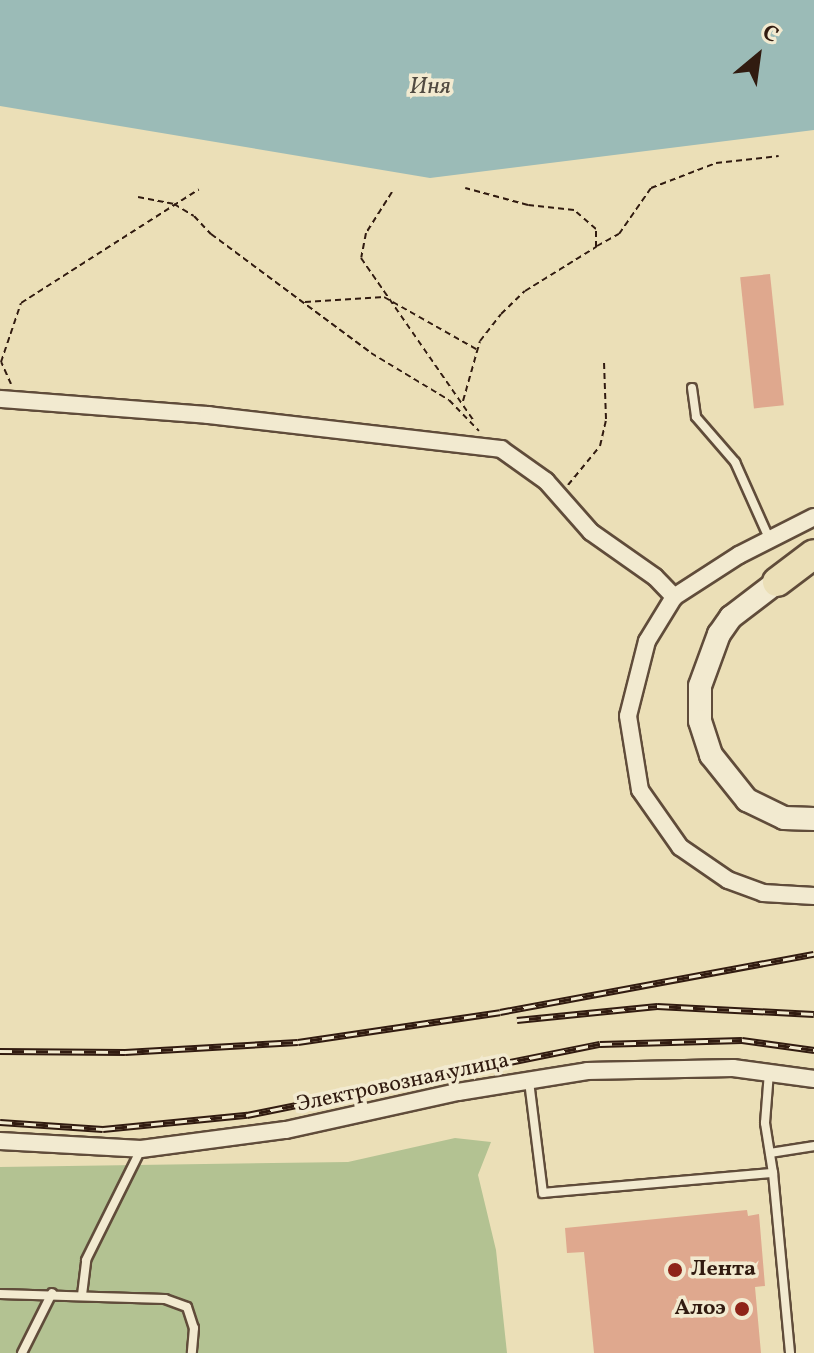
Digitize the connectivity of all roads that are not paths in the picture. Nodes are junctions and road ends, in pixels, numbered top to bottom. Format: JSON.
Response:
{"nodes":[{"id":1,"x":692,"y":388,"type":"dead end"},
{"id":2,"x":8,"y":400,"type":"edge"},
{"id":3,"x":814,"y":517,"type":"edge"},
{"id":4,"x":769,"y":538,"type":"junction"},
{"id":5,"x":814,"y":554,"type":"edge"},
{"id":6,"x":814,"y":570,"type":"edge"},
{"id":7,"x":777,"y":582,"type":"junction"},
{"id":8,"x":674,"y":597,"type":"junction"},
{"id":9,"x":814,"y":819,"type":"edge"},
{"id":10,"x":814,"y":896,"type":"edge"},
{"id":11,"x":769,"y":1072,"type":"junction"},
{"id":12,"x":814,"y":1079,"type":"edge"},
{"id":13,"x":529,"y":1080,"type":"junction"},
{"id":14,"x":0,"y":1141,"type":"edge"},
{"id":15,"x":814,"y":1146,"type":"edge"},
{"id":16,"x":141,"y":1149,"type":"junction"},
{"id":17,"x":770,"y":1153,"type":"junction"},
{"id":18,"x":773,"y":1173,"type":"junction"},
{"id":19,"x":52,"y":1293,"type":"junction"},
{"id":20,"x":0,"y":1294,"type":"edge"},
{"id":21,"x":82,"y":1295,"type":"junction"},
{"id":22,"x":22,"y":1353,"type":"edge"},
{"id":23,"x":192,"y":1353,"type":"edge"},
{"id":24,"x":790,"y":1353,"type":"edge"}],
"edges":[{"from":1,"to":4,"type":"lane"},
{"from":2,"to":8,"type":"street"},
{"from":3,"to":4,"type":"street"},
{"from":4,"to":8,"type":"street"},
{"from":5,"to":7,"type":"highway"},
{"from":6,"to":7,"type":"highway"},
{"from":7,"to":9,"type":"main road"},
{"from":8,"to":10,"type":"street"},
{"from":11,"to":12,"type":"street","name":"Электровозная улица"},
{"from":11,"to":13,"type":"street","name":"Электровозная улица"},
{"from":11,"to":17,"type":"lane"},
{"from":13,"to":16,"type":"street","name":"Электровозная улица"},
{"from":13,"to":18,"type":"lane"},
{"from":14,"to":16,"type":"street","name":"Электровозная улица"},
{"from":15,"to":17,"type":"lane"},
{"from":16,"to":21,"type":"lane"},
{"from":17,"to":18,"type":"lane"},
{"from":18,"to":24,"type":"lane"},
{"from":19,"to":20,"type":"lane"},
{"from":19,"to":21,"type":"lane"},
{"from":19,"to":22,"type":"lane"},
{"from":21,"to":23,"type":"lane"}]}
